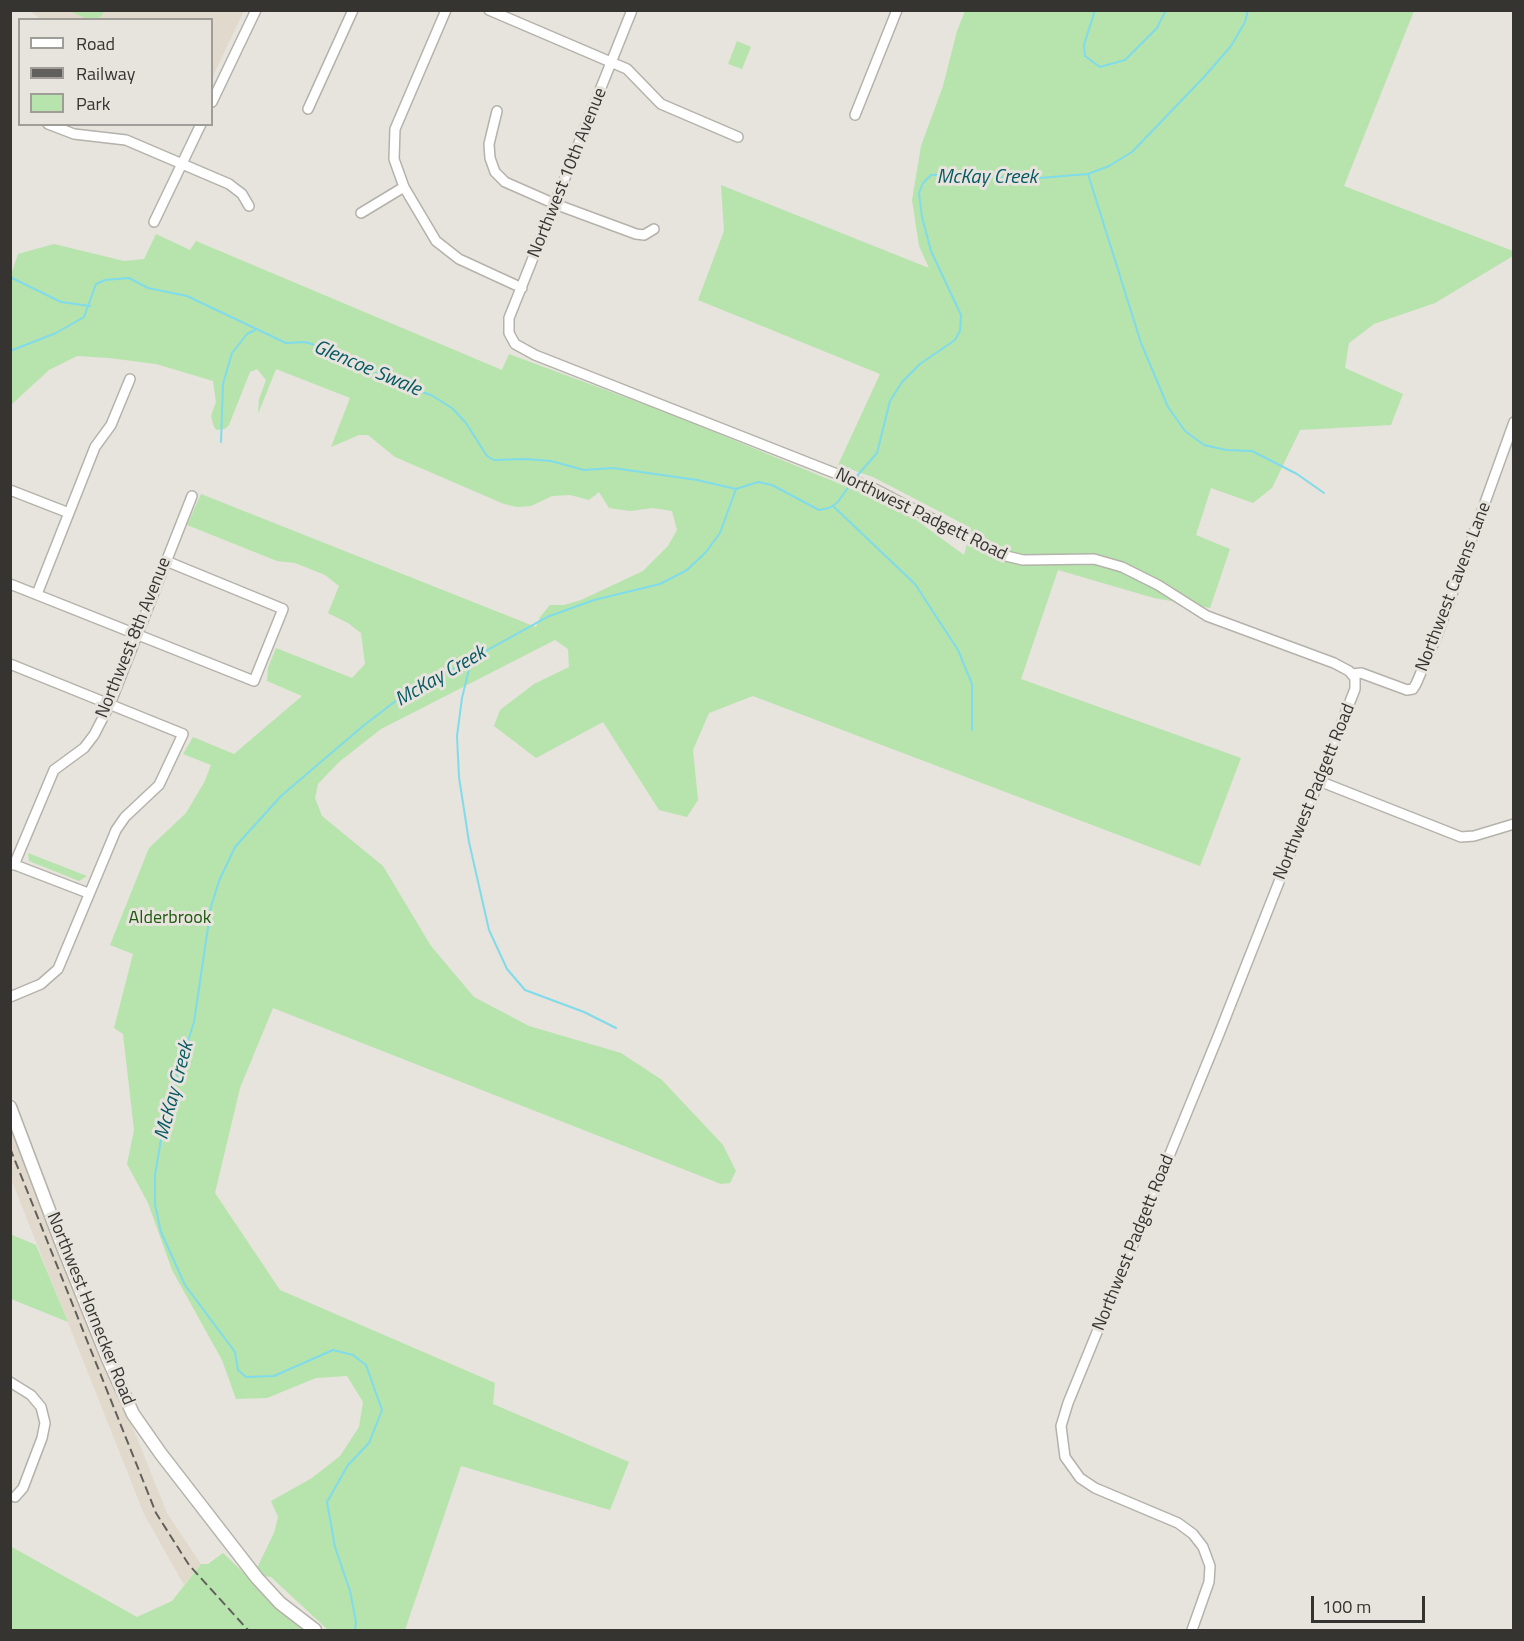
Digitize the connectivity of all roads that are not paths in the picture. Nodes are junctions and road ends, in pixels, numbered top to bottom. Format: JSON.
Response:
{"nodes":[{"id":1,"x":256,"y":10,"type":"edge"},
{"id":2,"x":353,"y":10,"type":"edge"},
{"id":3,"x":446,"y":10,"type":"edge"},
{"id":4,"x":489,"y":10,"type":"edge"},
{"id":5,"x":632,"y":10,"type":"edge"},
{"id":6,"x":897,"y":10,"type":"edge"},
{"id":7,"x":612,"y":62,"type":"junction"},
{"id":8,"x":213,"y":100,"type":"edge"},
{"id":9,"x":308,"y":109,"type":"dead end"},
{"id":10,"x":497,"y":111,"type":"dead end"},
{"id":11,"x":855,"y":115,"type":"dead end"},
{"id":12,"x":53,"y":126,"type":"edge"},
{"id":13,"x":200,"y":126,"type":"edge"},
{"id":14,"x":738,"y":136,"type":"dead end"},
{"id":15,"x":182,"y":164,"type":"junction"},
{"id":16,"x":404,"y":187,"type":"junction"},
{"id":17,"x":555,"y":204,"type":"junction"},
{"id":18,"x":249,"y":206,"type":"dead end"},
{"id":19,"x":361,"y":213,"type":"dead end"},
{"id":20,"x":154,"y":222,"type":"dead end"},
{"id":21,"x":654,"y":229,"type":"dead end"},
{"id":22,"x":522,"y":288,"type":"junction"},
{"id":23,"x":510,"y":336,"type":"joint"},
{"id":24,"x":130,"y":380,"type":"dead end"},
{"id":25,"x":1514,"y":422,"type":"edge"},
{"id":26,"x":10,"y":490,"type":"edge"},
{"id":27,"x":192,"y":496,"type":"dead end"},
{"id":28,"x":69,"y":513,"type":"junction"},
{"id":29,"x":166,"y":561,"type":"junction"},
{"id":30,"x":10,"y":584,"type":"edge"},
{"id":31,"x":37,"y":594,"type":"junction"},
{"id":32,"x":137,"y":634,"type":"junction"},
{"id":33,"x":10,"y":664,"type":"edge"},
{"id":34,"x":1352,"y":674,"type":"junction"},
{"id":35,"x":110,"y":704,"type":"junction"},
{"id":36,"x":1319,"y":780,"type":"junction"},
{"id":37,"x":1514,"y":824,"type":"edge"},
{"id":38,"x":12,"y":864,"type":"edge"},
{"id":39,"x":88,"y":893,"type":"junction"},
{"id":40,"x":10,"y":997,"type":"edge"},
{"id":41,"x":10,"y":1107,"type":"edge"},
{"id":42,"x":10,"y":1382,"type":"edge"},
{"id":43,"x":15,"y":1497,"type":"dead end"},
{"id":44,"x":312,"y":1628,"type":"edge"},
{"id":45,"x":1192,"y":1630,"type":"edge"}],
"edges":[{"from":1,"to":8,"type":"street"},
{"from":2,"to":9,"type":"street"},
{"from":3,"to":16,"type":"street"},
{"from":4,"to":7,"type":"street"},
{"from":5,"to":7,"type":"street","name":"Northwest 10th Avenue"},
{"from":6,"to":11,"type":"street"},
{"from":7,"to":14,"type":"street"},
{"from":7,"to":17,"type":"street","name":"Northwest 10th Avenue"},
{"from":10,"to":17,"type":"street"},
{"from":12,"to":15,"type":"street"},
{"from":13,"to":15,"type":"street"},
{"from":15,"to":18,"type":"street"},
{"from":15,"to":20,"type":"street"},
{"from":16,"to":19,"type":"street"},
{"from":16,"to":22,"type":"street"},
{"from":17,"to":21,"type":"street"},
{"from":17,"to":22,"type":"street","name":"Northwest 10th Avenue"},
{"from":22,"to":23,"type":"street","name":"Northwest 10th Avenue"},
{"from":23,"to":34,"type":"street","name":"Northwest Padgett Road"},
{"from":24,"to":28,"type":"street"},
{"from":25,"to":34,"type":"street","name":"Northwest Cavens Lane"},
{"from":26,"to":28,"type":"street"},
{"from":27,"to":29,"type":"street","name":"Northwest 8th Avenue"},
{"from":28,"to":31,"type":"street"},
{"from":29,"to":32,"type":"street","name":"Northwest 8th Avenue"},
{"from":29,"to":32,"type":"street"},
{"from":30,"to":31,"type":"street"},
{"from":31,"to":32,"type":"street"},
{"from":32,"to":35,"type":"street","name":"Northwest 8th Avenue"},
{"from":33,"to":35,"type":"street"},
{"from":34,"to":36,"type":"street","name":"Northwest Padgett Road"},
{"from":35,"to":38,"type":"street","name":"Northwest 8th Avenue"},
{"from":35,"to":39,"type":"street"},
{"from":36,"to":37,"type":"street"},
{"from":36,"to":45,"type":"street","name":"Northwest Padgett Road"},
{"from":38,"to":39,"type":"street"},
{"from":39,"to":40,"type":"street"},
{"from":41,"to":44,"type":"street","name":"Northwest Hornecker Road"},
{"from":42,"to":43,"type":"street"}]}
